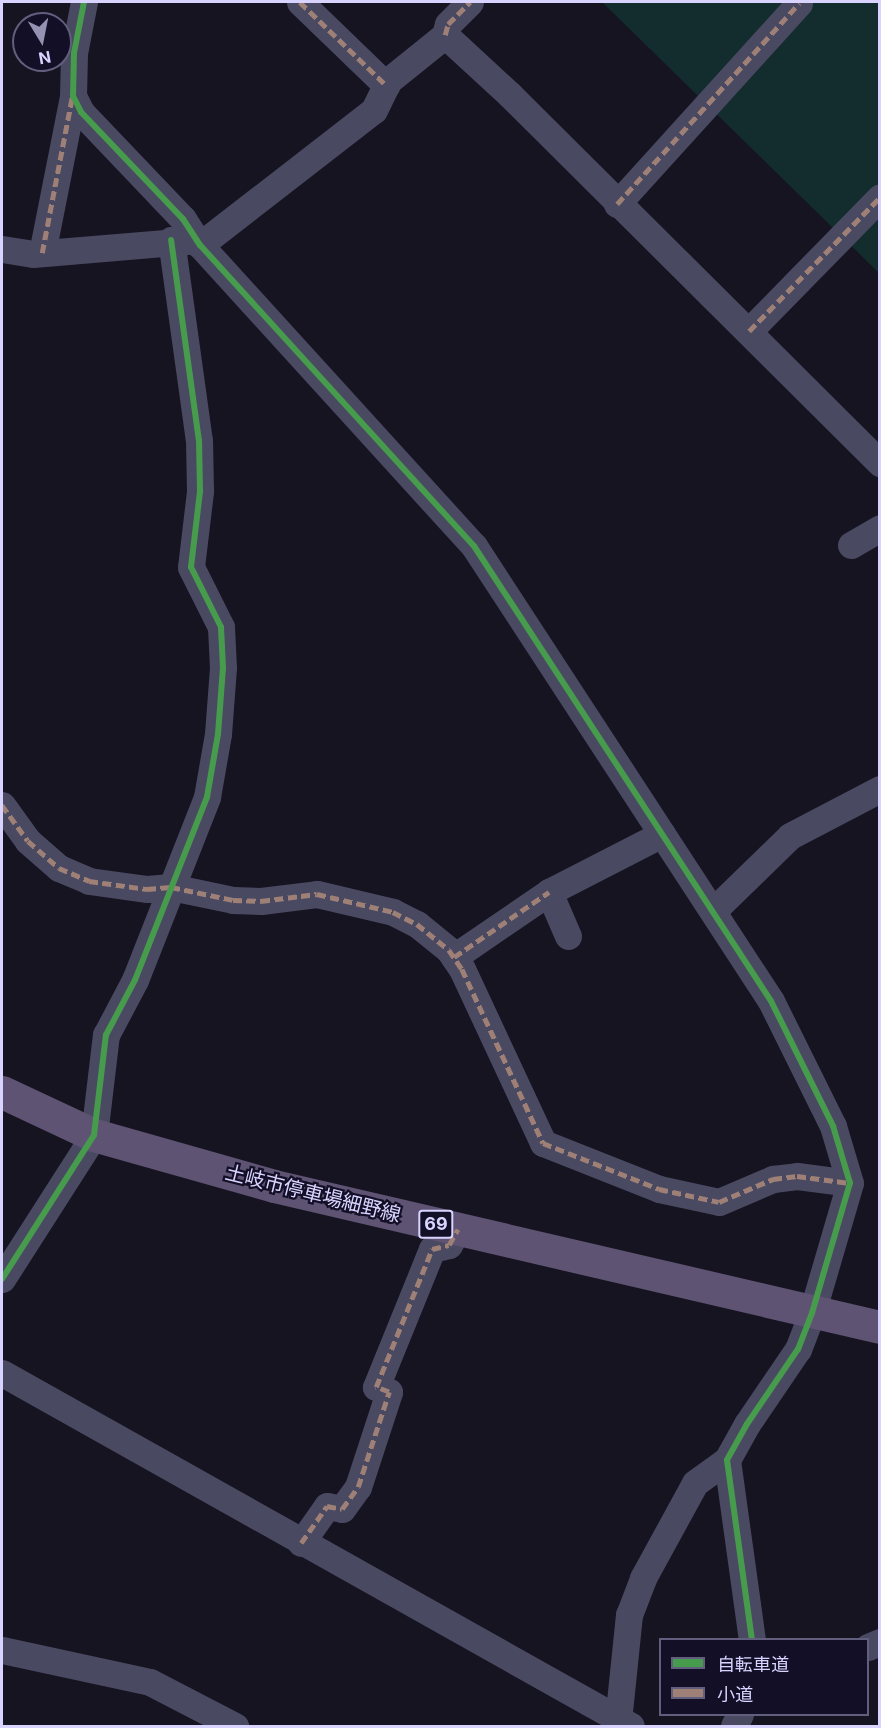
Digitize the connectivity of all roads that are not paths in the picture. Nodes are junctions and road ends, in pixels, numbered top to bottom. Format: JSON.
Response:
{"nodes":[{"id":1,"x":84,"y":2,"type":"edge"},
{"id":2,"x":300,"y":2,"type":"edge"},
{"id":3,"x":470,"y":2,"type":"edge"},
{"id":4,"x":799,"y":3,"type":"edge"},
{"id":5,"x":445,"y":35,"type":"junction"},
{"id":6,"x":386,"y":85,"type":"junction"},
{"id":7,"x":73,"y":96,"type":"junction"},
{"id":8,"x":879,"y":197,"type":"edge"},
{"id":9,"x":617,"y":204,"type":"junction"},
{"id":10,"x":189,"y":242,"type":"junction"},
{"id":11,"x":2,"y":249,"type":"edge"},
{"id":12,"x":42,"y":253,"type":"junction"},
{"id":13,"x":749,"y":331,"type":"junction"},
{"id":14,"x":879,"y":464,"type":"edge"},
{"id":15,"x":879,"y":528,"type":"edge"},
{"id":16,"x":850,"y":545,"type":"dead end"},
{"id":17,"x":879,"y":789,"type":"edge"},
{"id":18,"x":2,"y":805,"type":"edge"},
{"id":19,"x":662,"y":834,"type":"junction"},
{"id":20,"x":171,"y":887,"type":"junction"},
{"id":21,"x":549,"y":892,"type":"junction"},
{"id":22,"x":713,"y":911,"type":"junction"},
{"id":23,"x":568,"y":936,"type":"dead end"},
{"id":24,"x":454,"y":957,"type":"junction"},
{"id":25,"x":2,"y":1092,"type":"edge"},
{"id":26,"x":94,"y":1135,"type":"junction"},
{"id":27,"x":850,"y":1183,"type":"junction"},
{"id":28,"x":458,"y":1229,"type":"junction"},
{"id":29,"x":2,"y":1279,"type":"edge"},
{"id":30,"x":812,"y":1312,"type":"junction"},
{"id":31,"x":879,"y":1327,"type":"edge"},
{"id":32,"x":2,"y":1373,"type":"edge"},
{"id":33,"x":727,"y":1460,"type":"junction"},
{"id":34,"x":300,"y":1543,"type":"junction"},
{"id":35,"x":752,"y":1638,"type":"edge"},
{"id":36,"x":2,"y":1650,"type":"edge"},
{"id":37,"x":626,"y":1725,"type":"edge"},
{"id":38,"x":235,"y":1726,"type":"edge"}],
"edges":[{"from":1,"to":7,"type":"street"},
{"from":2,"to":6,"type":"street"},
{"from":3,"to":5,"type":"street"},
{"from":4,"to":9,"type":"street"},
{"from":5,"to":6,"type":"street"},
{"from":5,"to":9,"type":"street"},
{"from":6,"to":10,"type":"street"},
{"from":7,"to":10,"type":"street"},
{"from":7,"to":12,"type":"street"},
{"from":8,"to":13,"type":"street"},
{"from":9,"to":13,"type":"street"},
{"from":10,"to":12,"type":"street"},
{"from":10,"to":19,"type":"street"},
{"from":10,"to":20,"type":"street"},
{"from":11,"to":12,"type":"street"},
{"from":13,"to":14,"type":"street"},
{"from":15,"to":16,"type":"street"},
{"from":17,"to":22,"type":"street"},
{"from":18,"to":20,"type":"street"},
{"from":19,"to":21,"type":"street"},
{"from":19,"to":22,"type":"street"},
{"from":20,"to":24,"type":"street"},
{"from":20,"to":26,"type":"street"},
{"from":21,"to":23,"type":"street"},
{"from":21,"to":24,"type":"street"},
{"from":22,"to":27,"type":"street"},
{"from":24,"to":27,"type":"street"},
{"from":25,"to":26,"type":"main road","name":"土岐市停車場細野線","number":"69"},
{"from":26,"to":28,"type":"main road","name":"土岐市停車場細野線","number":"69"},
{"from":26,"to":29,"type":"street"},
{"from":27,"to":30,"type":"street"},
{"from":28,"to":30,"type":"main road","name":"土岐市停車場細野線","number":"69"},
{"from":28,"to":34,"type":"street"},
{"from":30,"to":31,"type":"main road","name":"土岐市停車場細野線","number":"69"},
{"from":30,"to":33,"type":"street"},
{"from":32,"to":34,"type":"street"},
{"from":33,"to":35,"type":"street"},
{"from":33,"to":37,"type":"street"},
{"from":34,"to":37,"type":"street"},
{"from":36,"to":38,"type":"street"}]}
